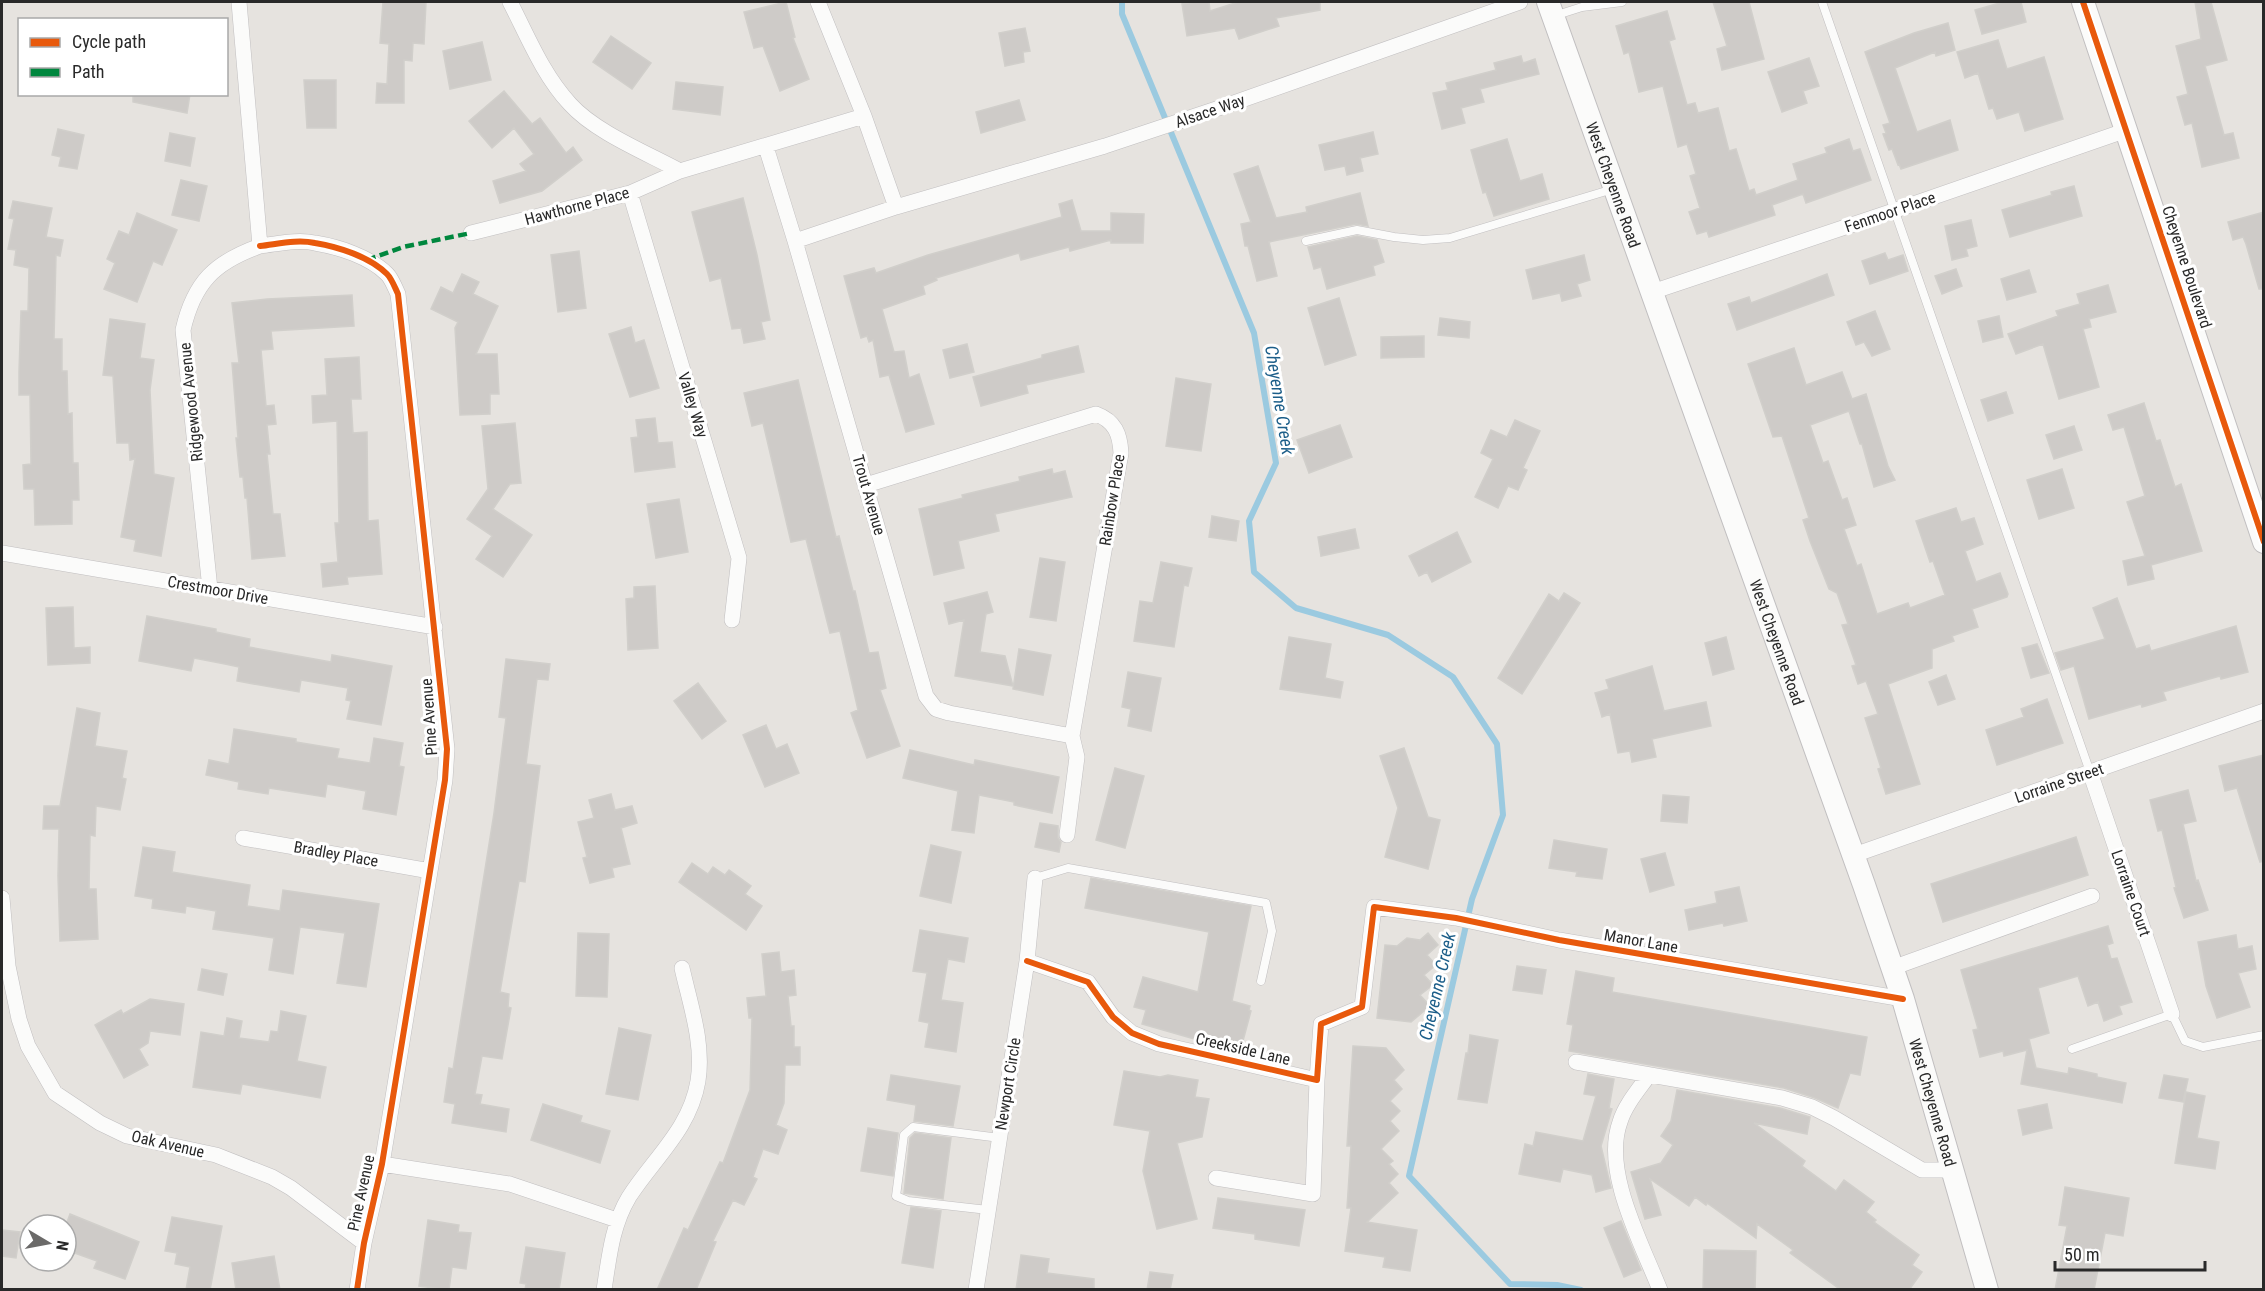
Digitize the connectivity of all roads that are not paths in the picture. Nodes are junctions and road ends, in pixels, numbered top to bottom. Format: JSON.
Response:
{"nodes":[{"id":1,"x":239,"y":2,"type":"edge"},
{"id":2,"x":510,"y":2,"type":"edge"},
{"id":3,"x":818,"y":2,"type":"edge"},
{"id":4,"x":1520,"y":2,"type":"edge"},
{"id":5,"x":1622,"y":2,"type":"edge"},
{"id":6,"x":1822,"y":2,"type":"edge"},
{"id":7,"x":2083,"y":2,"type":"edge"},
{"id":8,"x":1551,"y":9,"type":"edge"},
{"id":9,"x":864,"y":116,"type":"junction"},
{"id":10,"x":2127,"y":130,"type":"junction"},
{"id":11,"x":766,"y":147,"type":"junction"},
{"id":12,"x":680,"y":171,"type":"junction"},
{"id":13,"x":1615,"y":188,"type":"junction"},
{"id":14,"x":630,"y":193,"type":"junction"},
{"id":15,"x":896,"y":207,"type":"junction"},
{"id":16,"x":1893,"y":211,"type":"junction"},
{"id":17,"x":471,"y":233,"type":"dead end"},
{"id":18,"x":795,"y":241,"type":"junction"},
{"id":19,"x":1306,"y":241,"type":"dead end"},
{"id":20,"x":260,"y":246,"type":"junction"},
{"id":21,"x":1652,"y":292,"type":"junction"},
{"id":22,"x":866,"y":485,"type":"junction"},
{"id":23,"x":2264,"y":542,"type":"edge"},
{"id":24,"x":2,"y":553,"type":"edge"},
{"id":25,"x":210,"y":589,"type":"junction"},
{"id":26,"x":732,"y":620,"type":"dead end"},
{"id":27,"x":435,"y":627,"type":"junction"},
{"id":28,"x":2264,"y":711,"type":"edge"},
{"id":29,"x":1072,"y":736,"type":"junction"},
{"id":30,"x":2090,"y":772,"type":"junction"},
{"id":31,"x":1067,"y":835,"type":"dead end"},
{"id":32,"x":243,"y":838,"type":"dead end"},
{"id":33,"x":1854,"y":855,"type":"junction"},
{"id":34,"x":430,"y":871,"type":"junction"},
{"id":35,"x":1035,"y":878,"type":"joint"},
{"id":36,"x":2092,"y":896,"type":"dead end"},
{"id":37,"x":2,"y":898,"type":"edge"},
{"id":38,"x":1027,"y":961,"type":"junction"},
{"id":39,"x":682,"y":968,"type":"dead end"},
{"id":40,"x":1892,"y":968,"type":"junction"},
{"id":41,"x":1261,"y":981,"type":"dead end"},
{"id":42,"x":1903,"y":999,"type":"junction"},
{"id":43,"x":2172,"y":1014,"type":"junction"},
{"id":44,"x":2264,"y":1035,"type":"edge"},
{"id":45,"x":2073,"y":1049,"type":"dead end"},
{"id":46,"x":1576,"y":1062,"type":"dead end"},
{"id":47,"x":1649,"y":1075,"type":"junction"},
{"id":48,"x":1317,"y":1080,"type":"junction"},
{"id":49,"x":1000,"y":1138,"type":"junction"},
{"id":50,"x":382,"y":1164,"type":"junction"},
{"id":51,"x":1953,"y":1170,"type":"junction"},
{"id":52,"x":1216,"y":1178,"type":"dead end"},
{"id":53,"x":988,"y":1210,"type":"junction"},
{"id":54,"x":617,"y":1220,"type":"junction"},
{"id":55,"x":364,"y":1243,"type":"junction"},
{"id":56,"x":357,"y":1290,"type":"edge"},
{"id":57,"x":604,"y":1290,"type":"edge"},
{"id":58,"x":976,"y":1290,"type":"edge"},
{"id":59,"x":1660,"y":1290,"type":"edge"},
{"id":60,"x":1987,"y":1290,"type":"edge"}],
"edges":[{"from":1,"to":20,"type":"street"},
{"from":2,"to":12,"type":"street"},
{"from":3,"to":9,"type":"street"},
{"from":4,"to":15,"type":"street","name":"Alsace Way"},
{"from":5,"to":8,"type":"lane"},
{"from":6,"to":16,"type":"lane"},
{"from":7,"to":10,"type":"main road","name":"Cheyenne Boulevard"},
{"from":8,"to":13,"type":"main road","name":"West Cheyenne Road"},
{"from":9,"to":11,"type":"street","name":"Hawthorne Place"},
{"from":9,"to":15,"type":"street"},
{"from":10,"to":16,"type":"street","name":"Fenmoor Place"},
{"from":10,"to":23,"type":"main road","name":"Cheyenne Boulevard"},
{"from":11,"to":12,"type":"street","name":"Hawthorne Place"},
{"from":11,"to":18,"type":"street","name":"Trout Avenue"},
{"from":12,"to":14,"type":"street","name":"Hawthorne Place"},
{"from":13,"to":19,"type":"lane"},
{"from":13,"to":21,"type":"main road","name":"West Cheyenne Road"},
{"from":14,"to":17,"type":"street","name":"Hawthorne Place"},
{"from":14,"to":26,"type":"street","name":"Valley Way"},
{"from":15,"to":18,"type":"street","name":"Alsace Way"},
{"from":16,"to":21,"type":"street","name":"Fenmoor Place"},
{"from":16,"to":30,"type":"lane"},
{"from":18,"to":22,"type":"street","name":"Trout Avenue"},
{"from":20,"to":25,"type":"street","name":"Ridgewood Avenue"},
{"from":20,"to":27,"type":"street","name":"Pine Avenue"},
{"from":21,"to":33,"type":"main road","name":"West Cheyenne Road"},
{"from":22,"to":29,"type":"street","name":"Trout Avenue"},
{"from":22,"to":29,"type":"street","name":"Rainbow Place"},
{"from":24,"to":25,"type":"street","name":"Crestmoor Drive"},
{"from":25,"to":27,"type":"street","name":"Crestmoor Drive"},
{"from":27,"to":34,"type":"street","name":"Pine Avenue"},
{"from":28,"to":30,"type":"street","name":"Lorraine Street"},
{"from":29,"to":31,"type":"street","name":"Rainbow Place"},
{"from":30,"to":33,"type":"street","name":"Lorraine Street"},
{"from":30,"to":43,"type":"street","name":"Lorraine Court"},
{"from":32,"to":34,"type":"street","name":"Bradley Place"},
{"from":33,"to":40,"type":"main road","name":"West Cheyenne Road"},
{"from":34,"to":50,"type":"street","name":"Pine Avenue"},
{"from":35,"to":38,"type":"street","name":"Newport Circle"},
{"from":35,"to":41,"type":"lane"},
{"from":36,"to":40,"type":"street"},
{"from":37,"to":55,"type":"street","name":"Oak Avenue"},
{"from":38,"to":48,"type":"street","name":"Creekside Lane"},
{"from":38,"to":49,"type":"street","name":"Newport Circle"},
{"from":39,"to":54,"type":"street"},
{"from":40,"to":42,"type":"main road","name":"West Cheyenne Road"},
{"from":42,"to":48,"type":"street","name":"Manor Lane"},
{"from":42,"to":51,"type":"main road","name":"West Cheyenne Road"},
{"from":43,"to":44,"type":"lane"},
{"from":43,"to":45,"type":"lane"},
{"from":46,"to":47,"type":"street"},
{"from":47,"to":51,"type":"street"},
{"from":47,"to":59,"type":"street"},
{"from":48,"to":52,"type":"street"},
{"from":49,"to":53,"type":"street","name":"Newport Circle"},
{"from":49,"to":53,"type":"lane"},
{"from":50,"to":54,"type":"street"},
{"from":50,"to":55,"type":"street","name":"Pine Avenue"},
{"from":51,"to":60,"type":"main road","name":"West Cheyenne Road"},
{"from":53,"to":58,"type":"street","name":"Newport Circle"},
{"from":54,"to":57,"type":"street"},
{"from":55,"to":56,"type":"street","name":"Pine Avenue"}]}
